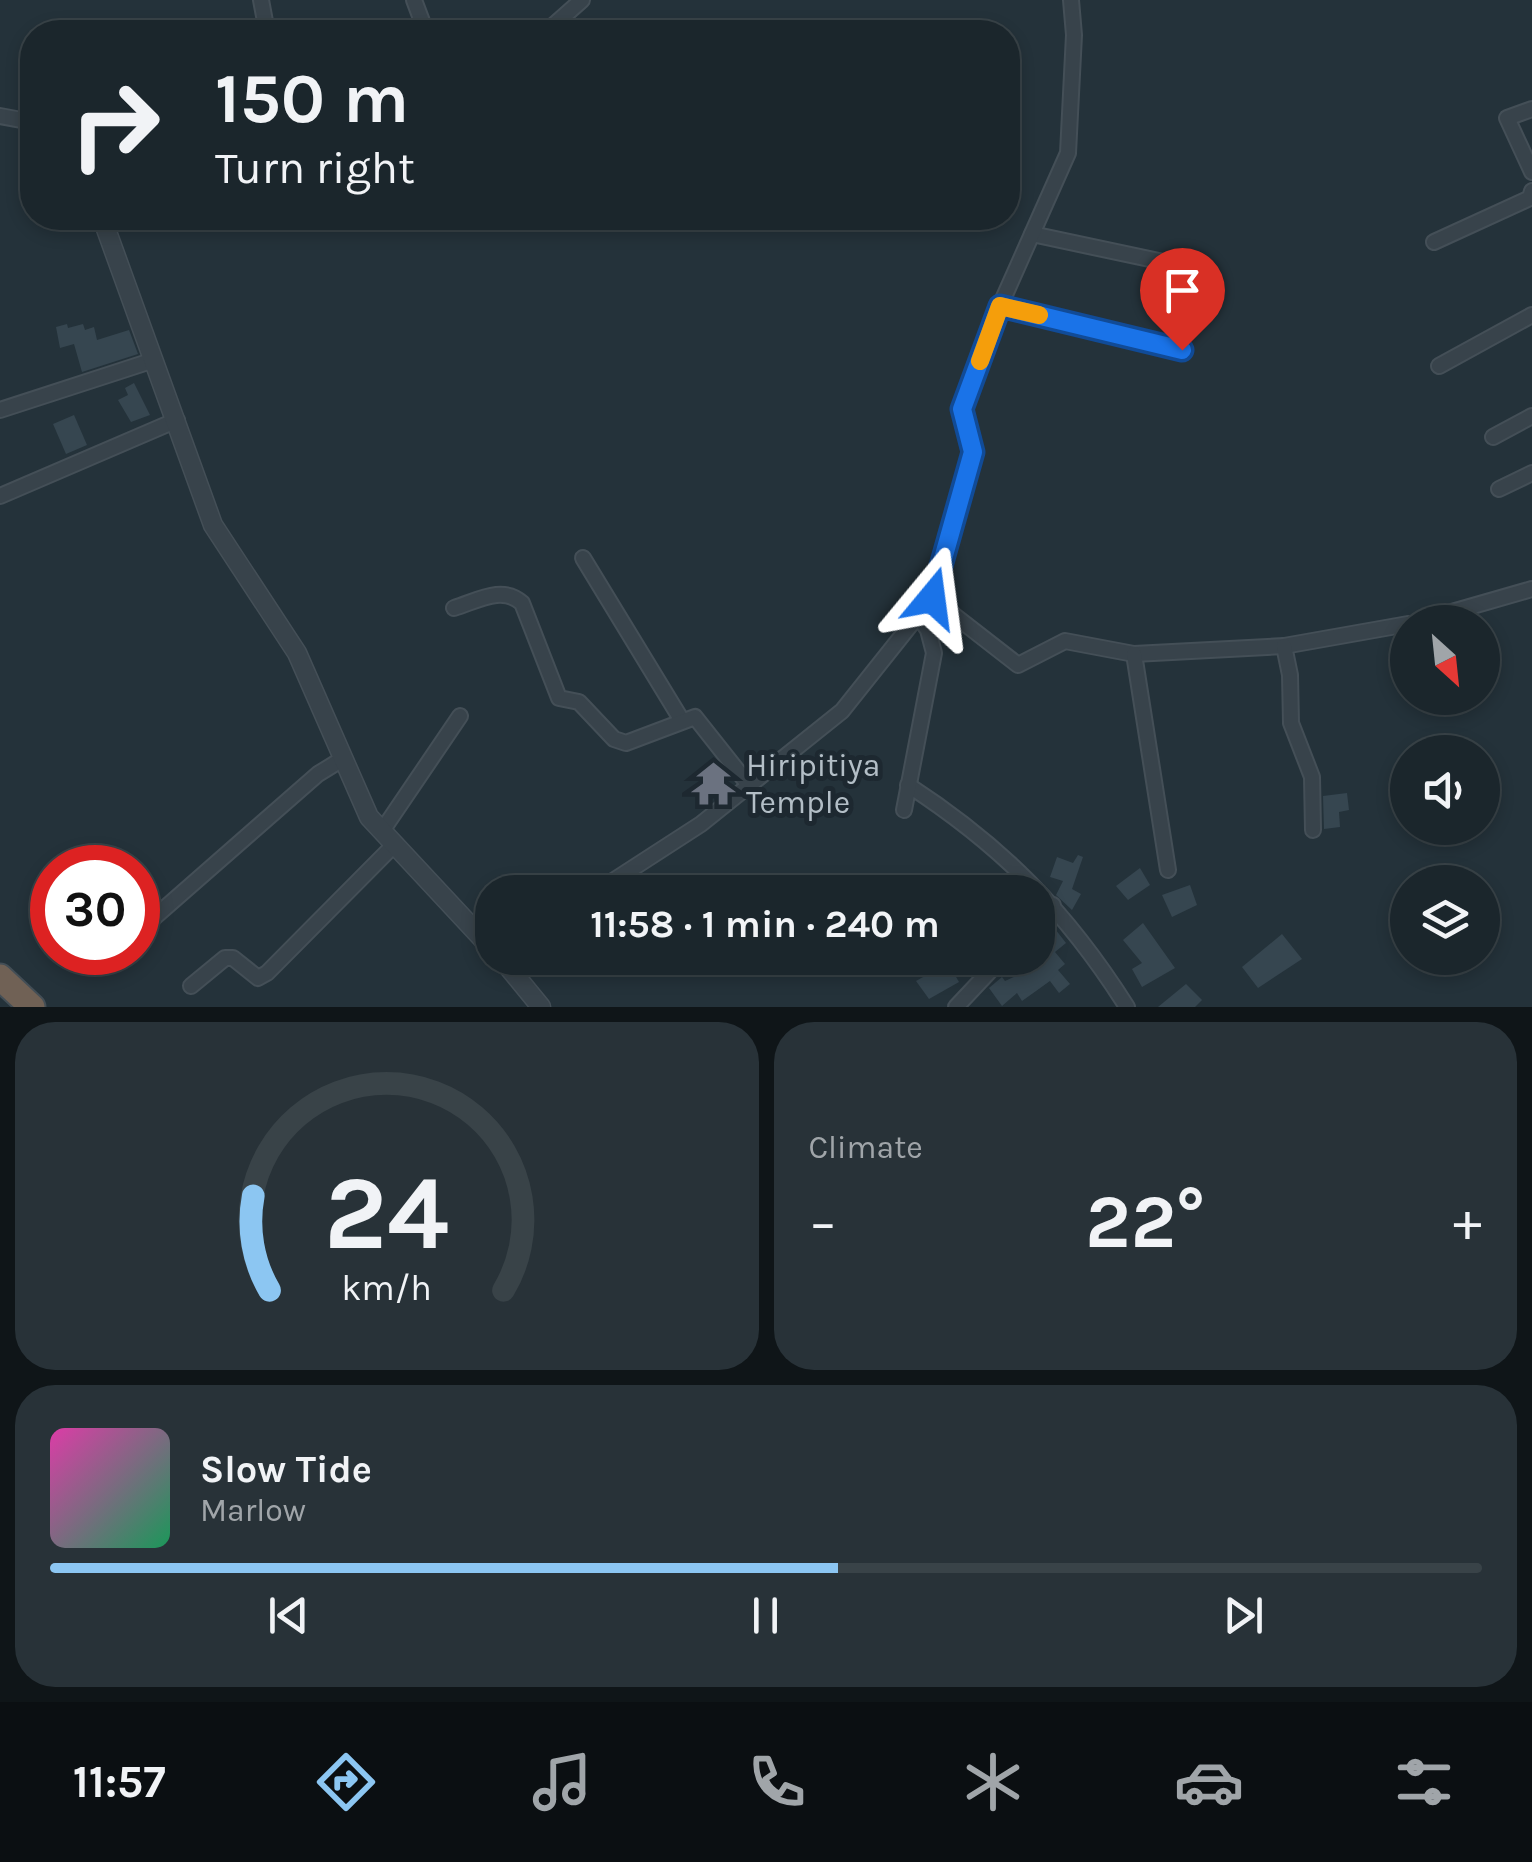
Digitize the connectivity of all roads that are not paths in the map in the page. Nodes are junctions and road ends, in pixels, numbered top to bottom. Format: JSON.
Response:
{"nodes":[{"id":1,"x":582,"y":0,"type":"edge"},
{"id":2,"x":1071,"y":0,"type":"edge"},
{"id":3,"x":560,"y":20,"type":"edge"},
{"id":4,"x":1532,"y":109,"type":"edge"},
{"id":5,"x":1532,"y":172,"type":"edge"},
{"id":6,"x":1532,"y":191,"type":"edge"},
{"id":7,"x":106,"y":230,"type":"edge"},
{"id":8,"x":1032,"y":234,"type":"junction"},
{"id":9,"x":1434,"y":242,"type":"dead end"},
{"id":10,"x":1173,"y":264,"type":"dead end"},
{"id":11,"x":1000,"y":306,"type":"junction"},
{"id":12,"x":1532,"y":315,"type":"edge"},
{"id":13,"x":1182,"y":350,"type":"dead end"},
{"id":14,"x":154,"y":360,"type":"junction"},
{"id":15,"x":1439,"y":366,"type":"dead end"},
{"id":16,"x":0,"y":410,"type":"edge"},
{"id":17,"x":1532,"y":416,"type":"edge"},
{"id":18,"x":177,"y":420,"type":"junction"},
{"id":19,"x":1493,"y":437,"type":"dead end"},
{"id":20,"x":1532,"y":473,"type":"edge"},
{"id":21,"x":1499,"y":489,"type":"dead end"},
{"id":22,"x":0,"y":496,"type":"edge"},
{"id":23,"x":583,"y":558,"type":"dead end"},
{"id":24,"x":1532,"y":589,"type":"edge"},
{"id":25,"x":932,"y":598,"type":"junction"},
{"id":26,"x":1476,"y":605,"type":"edge"},
{"id":27,"x":454,"y":608,"type":"dead end"},
{"id":28,"x":918,"y":616,"type":"junction"},
{"id":29,"x":1390,"y":627,"type":"edge"},
{"id":30,"x":1284,"y":646,"type":"junction"},
{"id":31,"x":1134,"y":654,"type":"junction"},
{"id":32,"x":460,"y":716,"type":"dead end"},
{"id":33,"x":681,"y":719,"type":"junction"},
{"id":34,"x":344,"y":758,"type":"junction"},
{"id":35,"x":748,"y":784,"type":"junction"},
{"id":36,"x":908,"y":785,"type":"junction"},
{"id":37,"x":904,"y":810,"type":"dead end"},
{"id":38,"x":1313,"y":830,"type":"dead end"},
{"id":39,"x":389,"y":837,"type":"junction"},
{"id":40,"x":1168,"y":870,"type":"dead end"},
{"id":41,"x":622,"y":875,"type":"edge"},
{"id":42,"x":1024,"y":875,"type":"edge"},
{"id":43,"x":1055,"y":909,"type":"edge"},
{"id":44,"x":160,"y":914,"type":"edge"},
{"id":45,"x":475,"y":930,"type":"edge"},
{"id":46,"x":514,"y":975,"type":"edge"},
{"id":47,"x":986,"y":975,"type":"edge"},
{"id":48,"x":0,"y":977,"type":"edge"},
{"id":49,"x":191,"y":986,"type":"dead end"},
{"id":50,"x":0,"y":1000,"type":"edge"},
{"id":51,"x":538,"y":1006,"type":"edge"},
{"id":52,"x":7,"y":1007,"type":"edge"},
{"id":53,"x":32,"y":1007,"type":"edge"},
{"id":54,"x":956,"y":1007,"type":"edge"},
{"id":55,"x":1126,"y":1007,"type":"edge"}],
"edges":[{"from":1,"to":3,"type":"street"},
{"from":2,"to":8,"type":"street"},
{"from":4,"to":5,"type":"street"},
{"from":6,"to":9,"type":"street"},
{"from":7,"to":14,"type":"street"},
{"from":8,"to":10,"type":"street"},
{"from":8,"to":11,"type":"street"},
{"from":11,"to":13,"type":"street"},
{"from":11,"to":25,"type":"street"},
{"from":12,"to":15,"type":"street"},
{"from":14,"to":16,"type":"street"},
{"from":14,"to":18,"type":"street"},
{"from":17,"to":19,"type":"street"},
{"from":18,"to":22,"type":"street"},
{"from":18,"to":34,"type":"street"},
{"from":20,"to":21,"type":"street"},
{"from":23,"to":33,"type":"street"},
{"from":24,"to":26,"type":"street"},
{"from":25,"to":28,"type":"street"},
{"from":25,"to":31,"type":"street"},
{"from":27,"to":33,"type":"street"},
{"from":28,"to":35,"type":"street"},
{"from":28,"to":36,"type":"street"},
{"from":29,"to":30,"type":"street"},
{"from":30,"to":31,"type":"street"},
{"from":30,"to":38,"type":"street"},
{"from":31,"to":40,"type":"street"},
{"from":32,"to":39,"type":"street"},
{"from":33,"to":35,"type":"street"},
{"from":34,"to":39,"type":"street"},
{"from":34,"to":44,"type":"street"},
{"from":35,"to":41,"type":"street"},
{"from":36,"to":37,"type":"street"},
{"from":36,"to":42,"type":"street"},
{"from":39,"to":45,"type":"street"},
{"from":39,"to":49,"type":"street"},
{"from":43,"to":55,"type":"street"},
{"from":46,"to":51,"type":"street"},
{"from":47,"to":54,"type":"street"},
{"from":48,"to":53,"type":"highway"},
{"from":50,"to":52,"type":"highway"}]}
